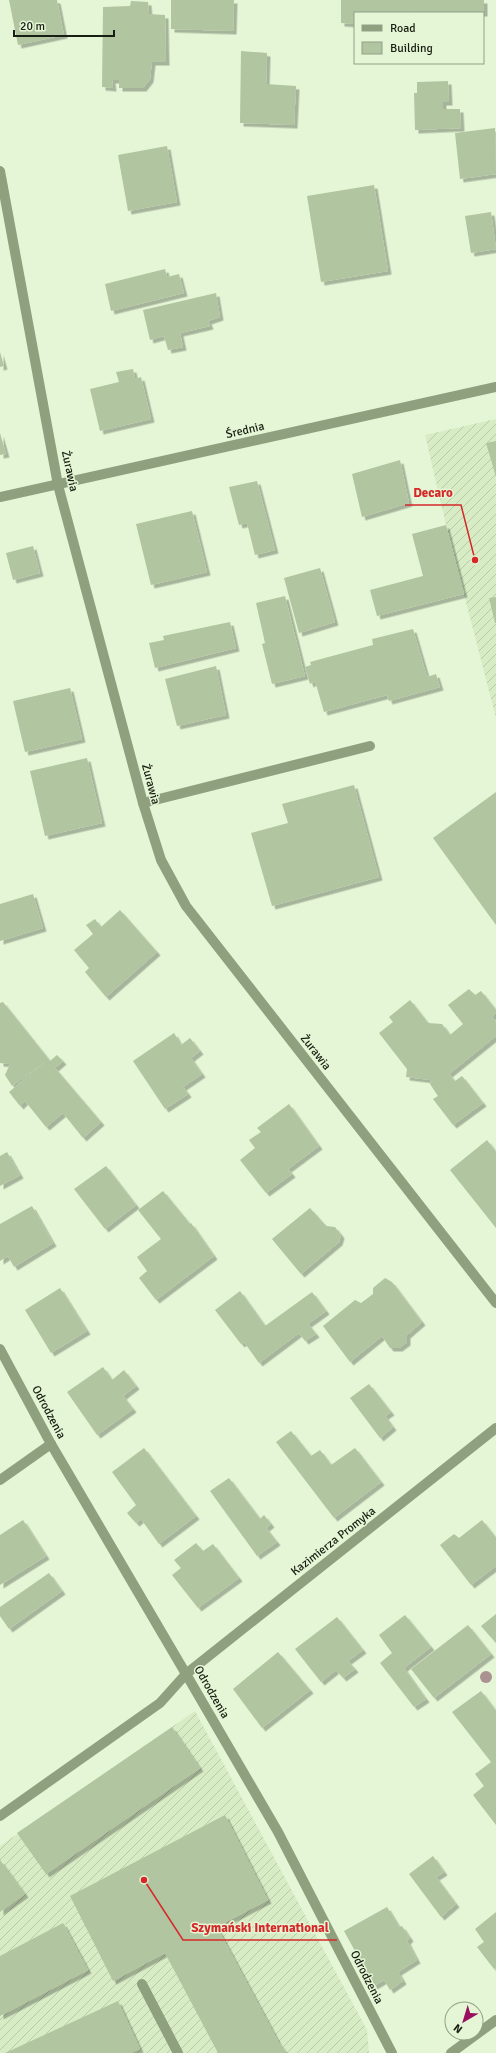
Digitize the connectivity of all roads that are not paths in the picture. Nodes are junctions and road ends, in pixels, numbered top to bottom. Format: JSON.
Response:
{"nodes":[{"id":1,"x":0,"y":171,"type":"edge"},
{"id":2,"x":496,"y":387,"type":"edge"},
{"id":3,"x":58,"y":485,"type":"junction"},
{"id":4,"x":0,"y":497,"type":"edge"},
{"id":5,"x":370,"y":746,"type":"dead end"},
{"id":6,"x":143,"y":803,"type":"junction"},
{"id":7,"x":496,"y":1303,"type":"edge"},
{"id":8,"x":0,"y":1349,"type":"edge"},
{"id":9,"x":496,"y":1428,"type":"edge"},
{"id":10,"x":51,"y":1444,"type":"junction"},
{"id":11,"x":0,"y":1480,"type":"edge"},
{"id":12,"x":186,"y":1674,"type":"junction"},
{"id":13,"x":0,"y":1816,"type":"edge"},
{"id":14,"x":142,"y":1984,"type":"dead end"},
{"id":15,"x":496,"y":2020,"type":"edge"},
{"id":16,"x":178,"y":2053,"type":"edge"},
{"id":17,"x":392,"y":2053,"type":"edge"},
{"id":18,"x":451,"y":2053,"type":"edge"}],
"edges":[{"from":1,"to":3,"type":"street","name":"Żurawia"},
{"from":2,"to":3,"type":"street","name":"Średnia"},
{"from":3,"to":4,"type":"street","name":"Średnia"},
{"from":3,"to":6,"type":"street","name":"Żurawia"},
{"from":5,"to":6,"type":"street"},
{"from":6,"to":7,"type":"street","name":"Żurawia"},
{"from":8,"to":10,"type":"street","name":"Odrodzenia"},
{"from":9,"to":12,"type":"street","name":"Kazimierza Promyka"},
{"from":10,"to":11,"type":"street"},
{"from":10,"to":12,"type":"street","name":"Odrodzenia"},
{"from":12,"to":13,"type":"street","name":"Kazimierza Promyka"},
{"from":12,"to":17,"type":"street","name":"Odrodzenia"},
{"from":14,"to":16,"type":"street"},
{"from":15,"to":18,"type":"street"}]}
